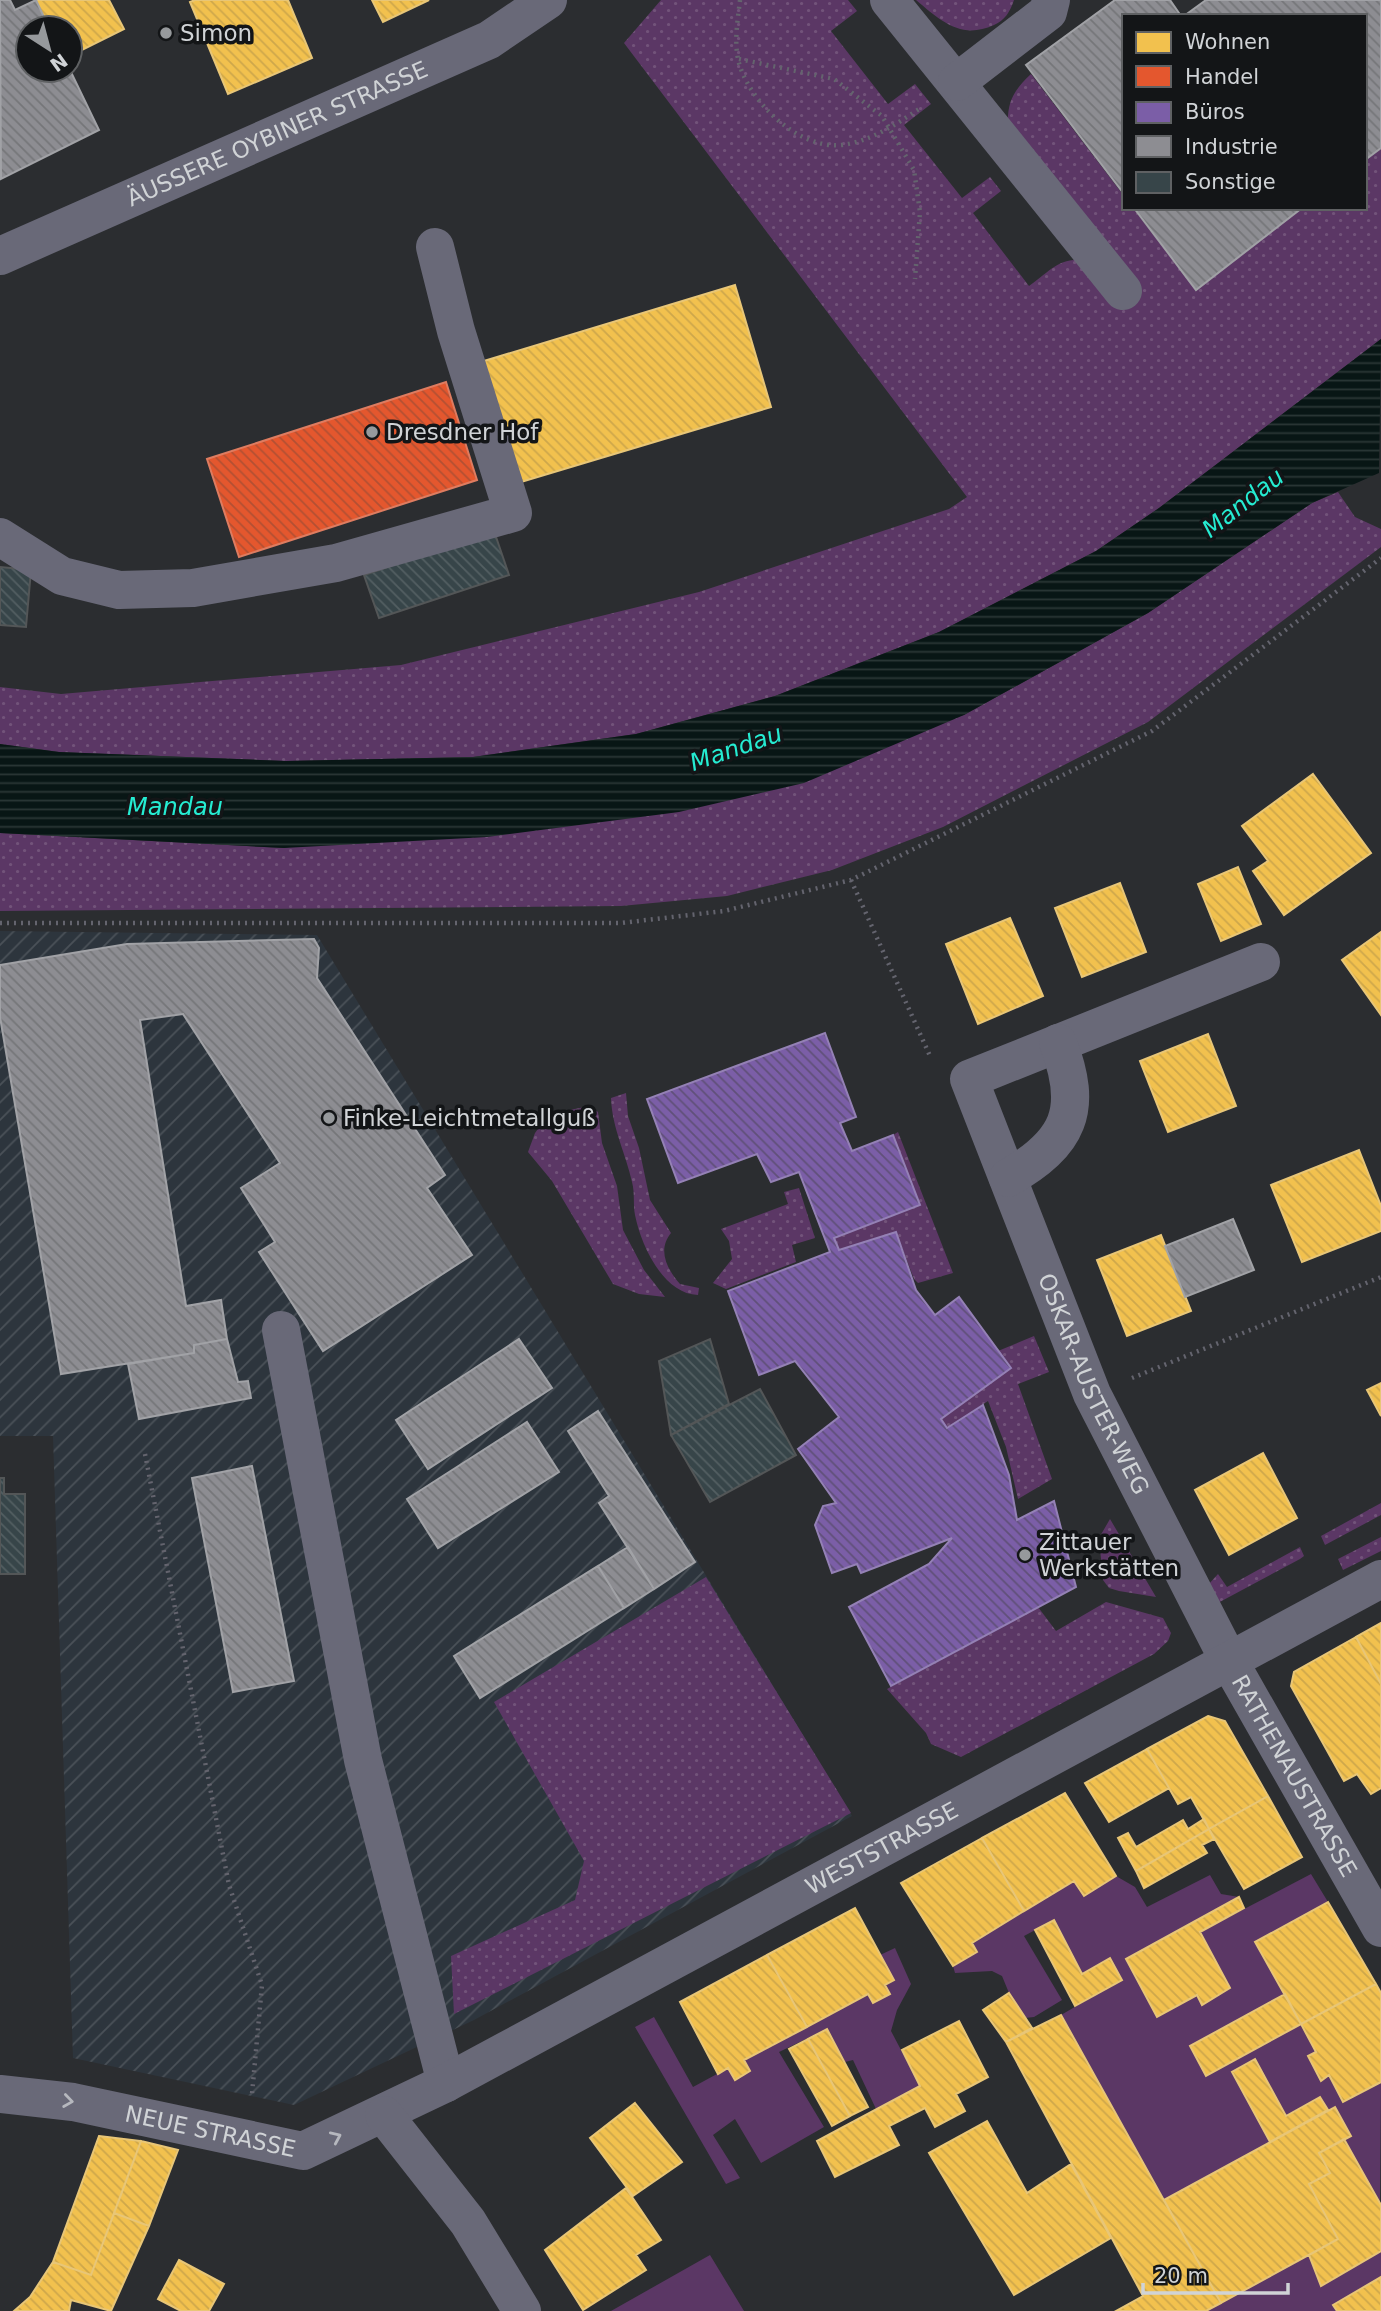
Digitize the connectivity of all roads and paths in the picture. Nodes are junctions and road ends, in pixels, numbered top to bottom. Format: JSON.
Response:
{"nodes":[{"id":1,"x":548,"y":0,"type":"edge"},
{"id":2,"x":740,"y":0,"type":"edge"},
{"id":3,"x":889,"y":0,"type":"edge"},
{"id":4,"x":1051,"y":0,"type":"edge"},
{"id":5,"x":738,"y":59,"type":"junction"},
{"id":6,"x":957,"y":82,"type":"junction"},
{"id":7,"x":889,"y":128,"type":"junction"},
{"id":8,"x":435,"y":247,"type":"dead end"},
{"id":9,"x":0,"y":256,"type":"edge"},
{"id":10,"x":915,"y":279,"type":"dead end"},
{"id":11,"x":1123,"y":291,"type":"dead end"},
{"id":12,"x":0,"y":537,"type":"edge"},
{"id":13,"x":1381,"y":558,"type":"edge"},
{"id":14,"x":851,"y":880,"type":"junction"},
{"id":15,"x":0,"y":923,"type":"edge"},
{"id":16,"x":1261,"y":962,"type":"dead end"},
{"id":17,"x":1058,"y":1043,"type":"junction"},
{"id":18,"x":969,"y":1079,"type":"junction"},
{"id":19,"x":1008,"y":1178,"type":"junction"},
{"id":20,"x":1381,"y":1277,"type":"edge"},
{"id":21,"x":281,"y":1330,"type":"dead end"},
{"id":22,"x":1092,"y":1394,"type":"junction"},
{"id":23,"x":145,"y":1454,"type":"dead end"},
{"id":24,"x":1381,"y":1579,"type":"edge"},
{"id":25,"x":1228,"y":1661,"type":"junction"},
{"id":26,"x":1381,"y":1928,"type":"edge"},
{"id":27,"x":446,"y":2083,"type":"junction"},
{"id":28,"x":0,"y":2094,"type":"edge"},
{"id":29,"x":384,"y":2115,"type":"junction"},
{"id":30,"x":248,"y":2138,"type":"junction"},
{"id":31,"x":522,"y":2311,"type":"edge"}],
"edges":[{"from":1,"to":9,"type":"street","name":"ÄUSSERE OYBINER STRASSE"},
{"from":2,"to":5,"type":"path"},
{"from":3,"to":6,"type":"street"},
{"from":4,"to":6,"type":"street"},
{"from":5,"to":7,"type":"path"},
{"from":5,"to":7,"type":"path"},
{"from":6,"to":7,"type":"path"},
{"from":6,"to":11,"type":"street"},
{"from":7,"to":10,"type":"path"},
{"from":8,"to":12,"type":"street"},
{"from":13,"to":14,"type":"path"},
{"from":14,"to":15,"type":"path"},
{"from":14,"to":18,"type":"path"},
{"from":16,"to":17,"type":"street"},
{"from":17,"to":18,"type":"street"},
{"from":17,"to":19,"type":"street"},
{"from":18,"to":19,"type":"street","name":"OSKAR-AUSTER-WEG"},
{"from":19,"to":22,"type":"street","name":"OSKAR-AUSTER-WEG"},
{"from":20,"to":22,"type":"path"},
{"from":21,"to":27,"type":"street"},
{"from":22,"to":25,"type":"street","name":"OSKAR-AUSTER-WEG"},
{"from":23,"to":30,"type":"path"},
{"from":24,"to":25,"type":"street","name":"WESTSTRASSE"},
{"from":25,"to":26,"type":"street","name":"RATHENAUSTRASSE"},
{"from":25,"to":27,"type":"street","name":"WESTSTRASSE"},
{"from":27,"to":29,"type":"street","name":"WESTSTRASSE"},
{"from":28,"to":30,"type":"street","name":"NEUE STRASSE","one_way":true},
{"from":30,"to":29,"type":"street","name":"NEUE STRASSE","one_way":true},
{"from":29,"to":31,"type":"street"}]}
